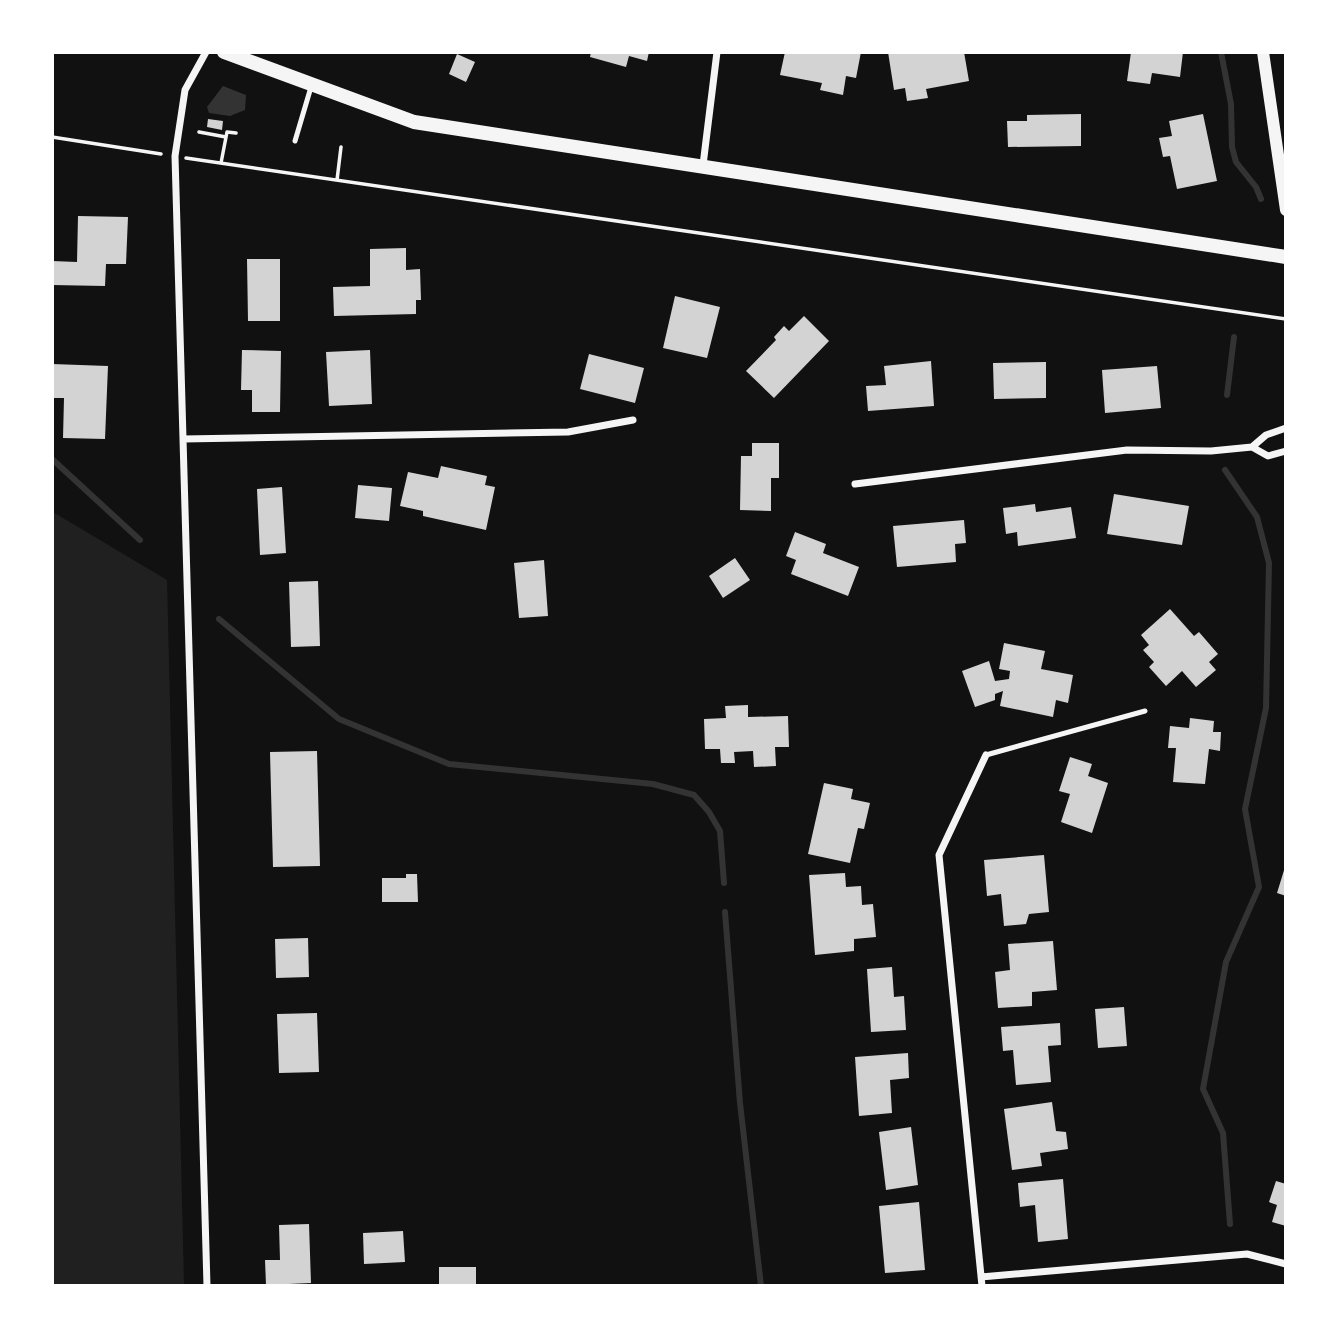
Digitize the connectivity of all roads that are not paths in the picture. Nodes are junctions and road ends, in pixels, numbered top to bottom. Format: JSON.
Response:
{"nodes":[{"id":1,"x":206,"y":52,"type":"edge"},
{"id":2,"x":224,"y":52,"type":"edge"},
{"id":3,"x":717,"y":52,"type":"edge"},
{"id":4,"x":1263,"y":52,"type":"edge"},
{"id":5,"x":312,"y":84,"type":"junction"},
{"id":6,"x":295,"y":141,"type":"dead end"},
{"id":7,"x":703,"y":165,"type":"junction"},
{"id":8,"x":1286,"y":210,"type":"edge"},
{"id":9,"x":1286,"y":257,"type":"edge"},
{"id":10,"x":633,"y":421,"type":"dead end"},
{"id":11,"x":1286,"y":428,"type":"edge"},
{"id":12,"x":183,"y":439,"type":"junction"},
{"id":13,"x":1252,"y":447,"type":"junction"},
{"id":14,"x":1286,"y":451,"type":"edge"},
{"id":15,"x":856,"y":484,"type":"dead end"},
{"id":16,"x":1144,"y":711,"type":"dead end"},
{"id":17,"x":986,"y":755,"type":"joint"},
{"id":18,"x":1286,"y":1264,"type":"edge"},
{"id":19,"x":981,"y":1277,"type":"junction"},
{"id":20,"x":207,"y":1286,"type":"edge"},
{"id":21,"x":982,"y":1286,"type":"edge"}],
"edges":[{"from":1,"to":12,"type":"street"},
{"from":2,"to":5,"type":"main road"},
{"from":3,"to":7,"type":"street"},
{"from":4,"to":8,"type":"street"},
{"from":5,"to":6,"type":"lane"},
{"from":5,"to":7,"type":"main road"},
{"from":7,"to":9,"type":"main road"},
{"from":10,"to":12,"type":"street"},
{"from":11,"to":13,"type":"street"},
{"from":12,"to":20,"type":"street"},
{"from":13,"to":14,"type":"street"},
{"from":13,"to":15,"type":"street"},
{"from":16,"to":17,"type":"lane"},
{"from":17,"to":19,"type":"street"},
{"from":18,"to":19,"type":"street"},
{"from":19,"to":21,"type":"street"}]}
